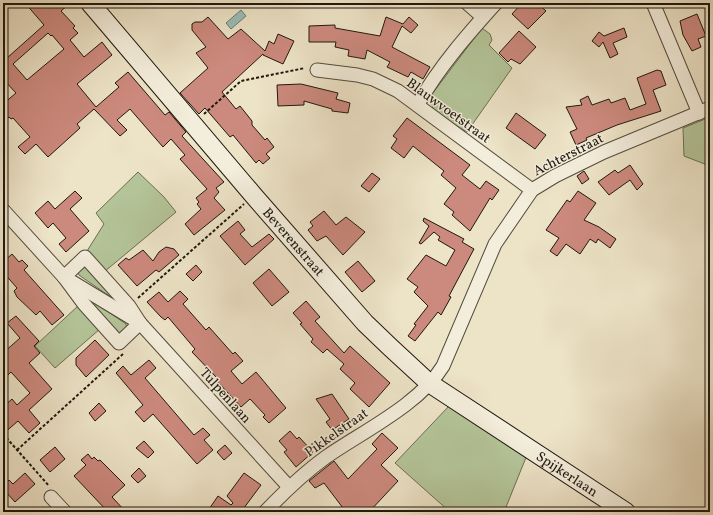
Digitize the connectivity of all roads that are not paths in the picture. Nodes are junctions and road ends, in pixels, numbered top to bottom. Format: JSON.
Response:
{"nodes":[{"id":1,"x":90,"y":3,"type":"edge"},
{"id":2,"x":467,"y":3,"type":"edge"},
{"id":3,"x":496,"y":3,"type":"edge"},
{"id":4,"x":652,"y":3,"type":"edge"},
{"id":5,"x":483,"y":17,"type":"junction"},
{"id":6,"x":317,"y":70,"type":"road end"},
{"id":7,"x":418,"y":104,"type":"junction"},
{"id":8,"x":704,"y":111,"type":"edge"},
{"id":9,"x":532,"y":190,"type":"junction"},
{"id":10,"x":3,"y":210,"type":"edge"},
{"id":11,"x":64,"y":277,"type":"junction"},
{"id":12,"x":140,"y":323,"type":"junction"},
{"id":13,"x":429,"y":382,"type":"junction"},
{"id":14,"x":528,"y":448,"type":"joint"},
{"id":15,"x":289,"y":487,"type":"junction"},
{"id":16,"x":51,"y":497,"type":"road end"},
{"id":17,"x":65,"y":512,"type":"edge"},
{"id":18,"x":265,"y":512,"type":"edge"},
{"id":19,"x":626,"y":512,"type":"edge"}],
"edges":[{"from":1,"to":13,"type":"street","name":"Beverenstraat"},
{"from":2,"to":5,"type":"street"},
{"from":3,"to":5,"type":"street"},
{"from":4,"to":8,"type":"street"},
{"from":5,"to":7,"type":"street"},
{"from":6,"to":7,"type":"street","name":"Blauwvoetstraat"},
{"from":7,"to":9,"type":"street","name":"Blauwvoetstraat"},
{"from":8,"to":9,"type":"street","name":"Achterstraat"},
{"from":9,"to":13,"type":"street","name":"Achterstraat"},
{"from":10,"to":11,"type":"street","name":"Tulpenlaan"},
{"from":11,"to":12,"type":"street","name":"Tulpenlaan"},
{"from":11,"to":12,"type":"street","name":"Tulpenlaan"},
{"from":11,"to":12,"type":"street","name":"Tulpenlaan"},
{"from":12,"to":15,"type":"street","name":"Tulpenlaan"},
{"from":13,"to":14,"type":"street","name":"Beverenstraat"},
{"from":13,"to":15,"type":"street","name":"Pikkelstraat"},
{"from":14,"to":19,"type":"street","name":"Spijkerlaan"},
{"from":15,"to":18,"type":"street","name":"Pikkelstraat"},
{"from":16,"to":17,"type":"street"}]}
